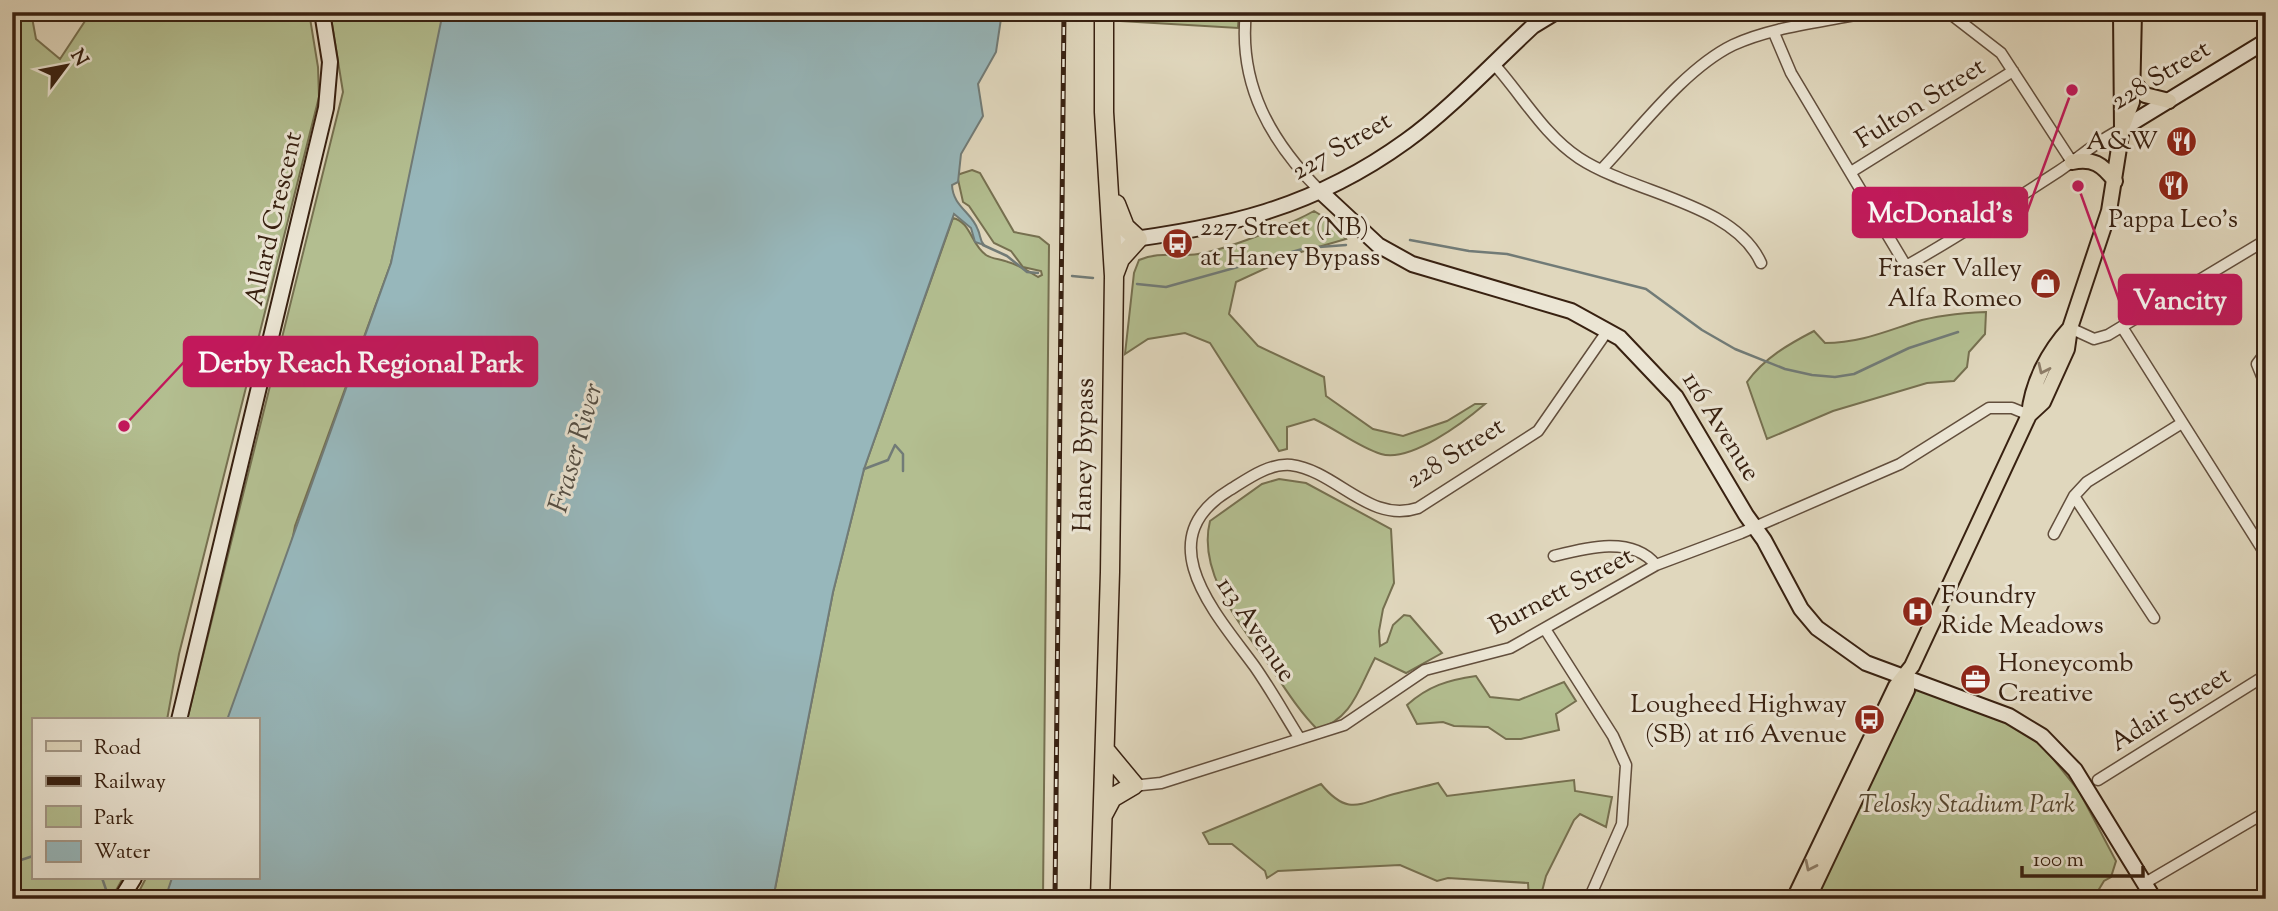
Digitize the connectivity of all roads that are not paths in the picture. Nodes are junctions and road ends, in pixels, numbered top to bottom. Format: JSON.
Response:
{"nodes":[{"id":1,"x":322,"y":12,"type":"edge"},
{"id":2,"x":1104,"y":12,"type":"edge"},
{"id":3,"x":1246,"y":12,"type":"edge"},
{"id":4,"x":1556,"y":12,"type":"edge"},
{"id":5,"x":1869,"y":12,"type":"edge"},
{"id":6,"x":1948,"y":12,"type":"edge"},
{"id":7,"x":2121,"y":12,"type":"edge"},
{"id":8,"x":2134,"y":12,"type":"edge"},
{"id":9,"x":1774,"y":33,"type":"junction"},
{"id":10,"x":2266,"y":41,"type":"edge"},
{"id":11,"x":1493,"y":64,"type":"junction"},
{"id":12,"x":2013,"y":71,"type":"junction"},
{"id":13,"x":2134,"y":83,"type":"junction"},
{"id":14,"x":2169,"y":101,"type":"junction"},
{"id":15,"x":1104,"y":111,"type":"junction"},
{"id":16,"x":2122,"y":129,"type":"junction"},
{"id":17,"x":2072,"y":162,"type":"junction"},
{"id":18,"x":1601,"y":170,"type":"junction"},
{"id":19,"x":1851,"y":172,"type":"junction"},
{"id":20,"x":2115,"y":181,"type":"junction"},
{"id":21,"x":1321,"y":192,"type":"junction"},
{"id":22,"x":1138,"y":239,"type":"junction"},
{"id":23,"x":2266,"y":240,"type":"edge"},
{"id":24,"x":1112,"y":242,"type":"junction"},
{"id":25,"x":1761,"y":263,"type":"dead end"},
{"id":26,"x":1114,"y":276,"type":"junction"},
{"id":27,"x":2122,"y":327,"type":"junction"},
{"id":28,"x":2070,"y":328,"type":"junction"},
{"id":29,"x":1608,"y":330,"type":"junction"},
{"id":30,"x":2266,"y":352,"type":"edge"},
{"id":31,"x":2266,"y":386,"type":"edge"},
{"id":32,"x":2029,"y":415,"type":"junction"},
{"id":33,"x":2182,"y":423,"type":"junction"},
{"id":34,"x":2074,"y":496,"type":"junction"},
{"id":35,"x":1754,"y":527,"type":"junction"},
{"id":36,"x":2054,"y":534,"type":"dead end"},
{"id":37,"x":1192,"y":539,"type":"joint"},
{"id":38,"x":2266,"y":555,"type":"edge"},
{"id":39,"x":1554,"y":556,"type":"dead end"},
{"id":40,"x":1656,"y":565,"type":"junction"},
{"id":41,"x":2154,"y":618,"type":"dead end"},
{"id":42,"x":1545,"y":629,"type":"junction"},
{"id":43,"x":2266,"y":675,"type":"edge"},
{"id":44,"x":1907,"y":676,"type":"junction"},
{"id":45,"x":179,"y":718,"type":"edge"},
{"id":46,"x":1300,"y":739,"type":"junction"},
{"id":47,"x":1105,"y":750,"type":"junction"},
{"id":48,"x":2098,"y":780,"type":"dead end"},
{"id":49,"x":1134,"y":786,"type":"junction"},
{"id":50,"x":1104,"y":788,"type":"junction"},
{"id":51,"x":2266,"y":812,"type":"edge"},
{"id":52,"x":1103,"y":816,"type":"junction"},
{"id":53,"x":133,"y":880,"type":"edge"},
{"id":54,"x":2145,"y":883,"type":"junction"},
{"id":55,"x":121,"y":899,"type":"edge"},
{"id":56,"x":1100,"y":899,"type":"edge"},
{"id":57,"x":1589,"y":899,"type":"edge"},
{"id":58,"x":1794,"y":899,"type":"edge"},
{"id":59,"x":1808,"y":899,"type":"edge"},
{"id":60,"x":2154,"y":899,"type":"edge"}],
"edges":[{"from":1,"to":45,"type":"street","name":"Allard Crescent"},
{"from":2,"to":15,"type":"highway","name":"Haney Bypass"},
{"from":3,"to":21,"type":"street","name":"116 Avenue"},
{"from":4,"to":11,"type":"street","name":"227 Street"},
{"from":5,"to":9,"type":"street"},
{"from":6,"to":12,"type":"street"},
{"from":7,"to":16,"type":"main road"},
{"from":8,"to":13,"type":"main road"},
{"from":9,"to":18,"type":"street"},
{"from":9,"to":19,"type":"street"},
{"from":10,"to":14,"type":"street","name":"228 Street"},
{"from":11,"to":18,"type":"street"},
{"from":11,"to":21,"type":"street","name":"227 Street"},
{"from":12,"to":17,"type":"street"},
{"from":12,"to":19,"type":"street","name":"Fulton Street"},
{"from":13,"to":14,"type":"main road"},
{"from":13,"to":16,"type":"main road"},
{"from":14,"to":16,"type":"street","name":"228 Street"},
{"from":15,"to":22,"type":"highway"},
{"from":15,"to":24,"type":"highway","name":"Haney Bypass"},
{"from":16,"to":17,"type":"street","name":"228 Street"},
{"from":16,"to":20,"type":"main road"},
{"from":17,"to":19,"type":"street","name":"228 Street"},
{"from":17,"to":20,"type":"main road"},
{"from":18,"to":25,"type":"street"},
{"from":20,"to":28,"type":"main road"},
{"from":21,"to":22,"type":"street","name":"227 Street"},
{"from":21,"to":29,"type":"street","name":"116 Avenue"},
{"from":22,"to":24,"type":"street","name":"227 Street"},
{"from":22,"to":26,"type":"highway"},
{"from":23,"to":27,"type":"street"},
{"from":24,"to":26,"type":"highway","name":"Haney Bypass"},
{"from":26,"to":47,"type":"highway","name":"Haney Bypass"},
{"from":27,"to":28,"type":"street"},
{"from":27,"to":33,"type":"street"},
{"from":28,"to":32,"type":"main road"},
{"from":29,"to":35,"type":"street","name":"116 Avenue"},
{"from":29,"to":37,"type":"street","name":"228 Street"},
{"from":30,"to":31,"type":"street"},
{"from":32,"to":35,"type":"street","name":"Burnett Street"},
{"from":32,"to":44,"type":"main road"},
{"from":33,"to":34,"type":"street"},
{"from":33,"to":38,"type":"street"},
{"from":34,"to":36,"type":"street"},
{"from":34,"to":41,"type":"street"},
{"from":35,"to":40,"type":"street","name":"Burnett Street"},
{"from":35,"to":44,"type":"street","name":"116 Avenue"},
{"from":37,"to":46,"type":"street","name":"113 Avenue"},
{"from":39,"to":40,"type":"street"},
{"from":40,"to":42,"type":"street","name":"Burnett Street"},
{"from":42,"to":46,"type":"street","name":"Burnett Street"},
{"from":42,"to":57,"type":"street"},
{"from":43,"to":48,"type":"street","name":"Adair Street"},
{"from":44,"to":54,"type":"street","name":"116 Avenue"},
{"from":44,"to":58,"type":"main road","one_way":true},
{"from":44,"to":59,"type":"main road"},
{"from":46,"to":49,"type":"street","name":"Burnett Street"},
{"from":47,"to":49,"type":"highway"},
{"from":47,"to":50,"type":"highway","name":"Haney Bypass"},
{"from":49,"to":50,"type":"street","name":"Burnett Street"},
{"from":49,"to":52,"type":"highway"},
{"from":50,"to":52,"type":"highway","name":"Haney Bypass"},
{"from":51,"to":54,"type":"street"},
{"from":52,"to":56,"type":"highway","name":"Haney Bypass"},
{"from":53,"to":55,"type":"street"},
{"from":54,"to":60,"type":"street","name":"116 Avenue"}]}
